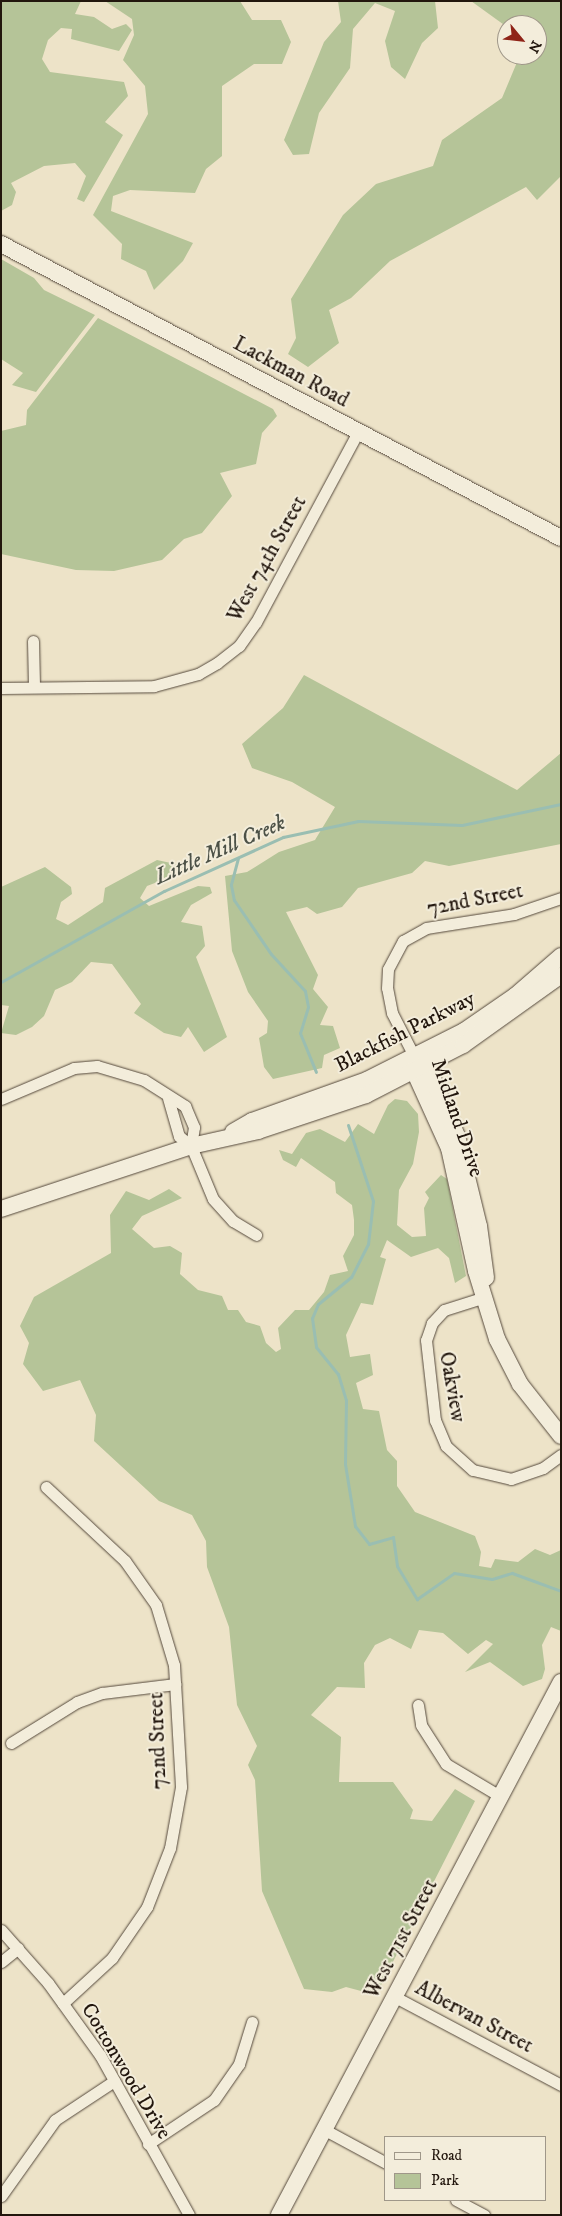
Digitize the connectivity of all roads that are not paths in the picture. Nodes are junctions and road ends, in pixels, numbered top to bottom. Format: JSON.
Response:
{"nodes":[{"id":1,"x":1,"y":244,"type":"edge"},
{"id":2,"x":358,"y":432,"type":"junction"},
{"id":3,"x":561,"y":538,"type":"edge"},
{"id":4,"x":33,"y":641,"type":"dead end"},
{"id":5,"x":34,"y":686,"type":"junction"},
{"id":6,"x":1,"y":688,"type":"edge"},
{"id":7,"x":561,"y":898,"type":"edge"},
{"id":8,"x":561,"y":956,"type":"edge"},
{"id":9,"x":561,"y":975,"type":"edge"},
{"id":10,"x":418,"y":1064,"type":"junction"},
{"id":11,"x":168,"y":1098,"type":"junction"},
{"id":12,"x":1,"y":1099,"type":"edge"},
{"id":13,"x":191,"y":1146,"type":"junction"},
{"id":14,"x":1,"y":1209,"type":"edge"},
{"id":15,"x":256,"y":1235,"type":"dead end"},
{"id":16,"x":485,"y":1297,"type":"junction"},
{"id":17,"x":561,"y":1436,"type":"edge"},
{"id":18,"x":561,"y":1455,"type":"edge"},
{"id":19,"x":46,"y":1487,"type":"dead end"},
{"id":20,"x":561,"y":1682,"type":"edge"},
{"id":21,"x":175,"y":1684,"type":"junction"},
{"id":22,"x":418,"y":1705,"type":"dead end"},
{"id":23,"x":11,"y":1743,"type":"dead end"},
{"id":24,"x":500,"y":1796,"type":"junction"},
{"id":25,"x":1,"y":1930,"type":"edge"},
{"id":26,"x":18,"y":1948,"type":"junction"},
{"id":27,"x":1,"y":1962,"type":"edge"},
{"id":28,"x":395,"y":1997,"type":"junction"},
{"id":29,"x":63,"y":2003,"type":"junction"},
{"id":30,"x":252,"y":2022,"type":"dead end"},
{"id":31,"x":114,"y":2081,"type":"junction"},
{"id":32,"x":561,"y":2085,"type":"edge"},
{"id":33,"x":325,"y":2130,"type":"junction"},
{"id":34,"x":148,"y":2144,"type":"junction"},
{"id":35,"x":384,"y":2161,"type":"edge"},
{"id":36,"x":1,"y":2196,"type":"edge"},
{"id":37,"x":458,"y":2201,"type":"edge"},
{"id":38,"x":186,"y":2214,"type":"edge"},
{"id":39,"x":279,"y":2215,"type":"edge"},
{"id":40,"x":484,"y":2215,"type":"edge"}],
"edges":[{"from":1,"to":2,"type":"main road","name":"Lackman Road"},
{"from":2,"to":3,"type":"main road","name":"Lackman Road"},
{"from":2,"to":5,"type":"street","name":"West 74th Street"},
{"from":4,"to":5,"type":"street"},
{"from":5,"to":6,"type":"street","name":"West 74th Street"},
{"from":7,"to":10,"type":"street","name":"72nd Street"},
{"from":8,"to":10,"type":"main road","name":"Blackfish Parkway"},
{"from":9,"to":10,"type":"main road","name":"Blackfish Parkway"},
{"from":10,"to":13,"type":"main road","name":"Blackfish Parkway"},
{"from":10,"to":16,"type":"main road","name":"Midland Drive"},
{"from":11,"to":12,"type":"street"},
{"from":11,"to":13,"type":"street"},
{"from":11,"to":13,"type":"street"},
{"from":13,"to":14,"type":"main road","name":"Blackfish Parkway"},
{"from":13,"to":15,"type":"street"},
{"from":16,"to":17,"type":"main road","name":"Midland Drive"},
{"from":16,"to":18,"type":"street","name":"Oakview"},
{"from":19,"to":21,"type":"street","name":"72nd Street"},
{"from":20,"to":24,"type":"main road","name":"West 71st Street"},
{"from":21,"to":23,"type":"street"},
{"from":21,"to":29,"type":"street","name":"72nd Street"},
{"from":22,"to":24,"type":"street"},
{"from":24,"to":28,"type":"main road","name":"West 71st Street"},
{"from":25,"to":26,"type":"street","name":"Cottonwood Drive"},
{"from":26,"to":27,"type":"street"},
{"from":26,"to":29,"type":"street","name":"Cottonwood Drive"},
{"from":28,"to":32,"type":"street","name":"Albervan Street"},
{"from":28,"to":33,"type":"main road","name":"West 71st Street"},
{"from":29,"to":31,"type":"street","name":"Cottonwood Drive"},
{"from":30,"to":34,"type":"street"},
{"from":31,"to":34,"type":"street","name":"Cottonwood Drive"},
{"from":31,"to":36,"type":"street"},
{"from":33,"to":35,"type":"street"},
{"from":33,"to":39,"type":"main road","name":"West 71st Street"},
{"from":34,"to":38,"type":"street","name":"Cottonwood Drive"},
{"from":37,"to":40,"type":"street"}]}
